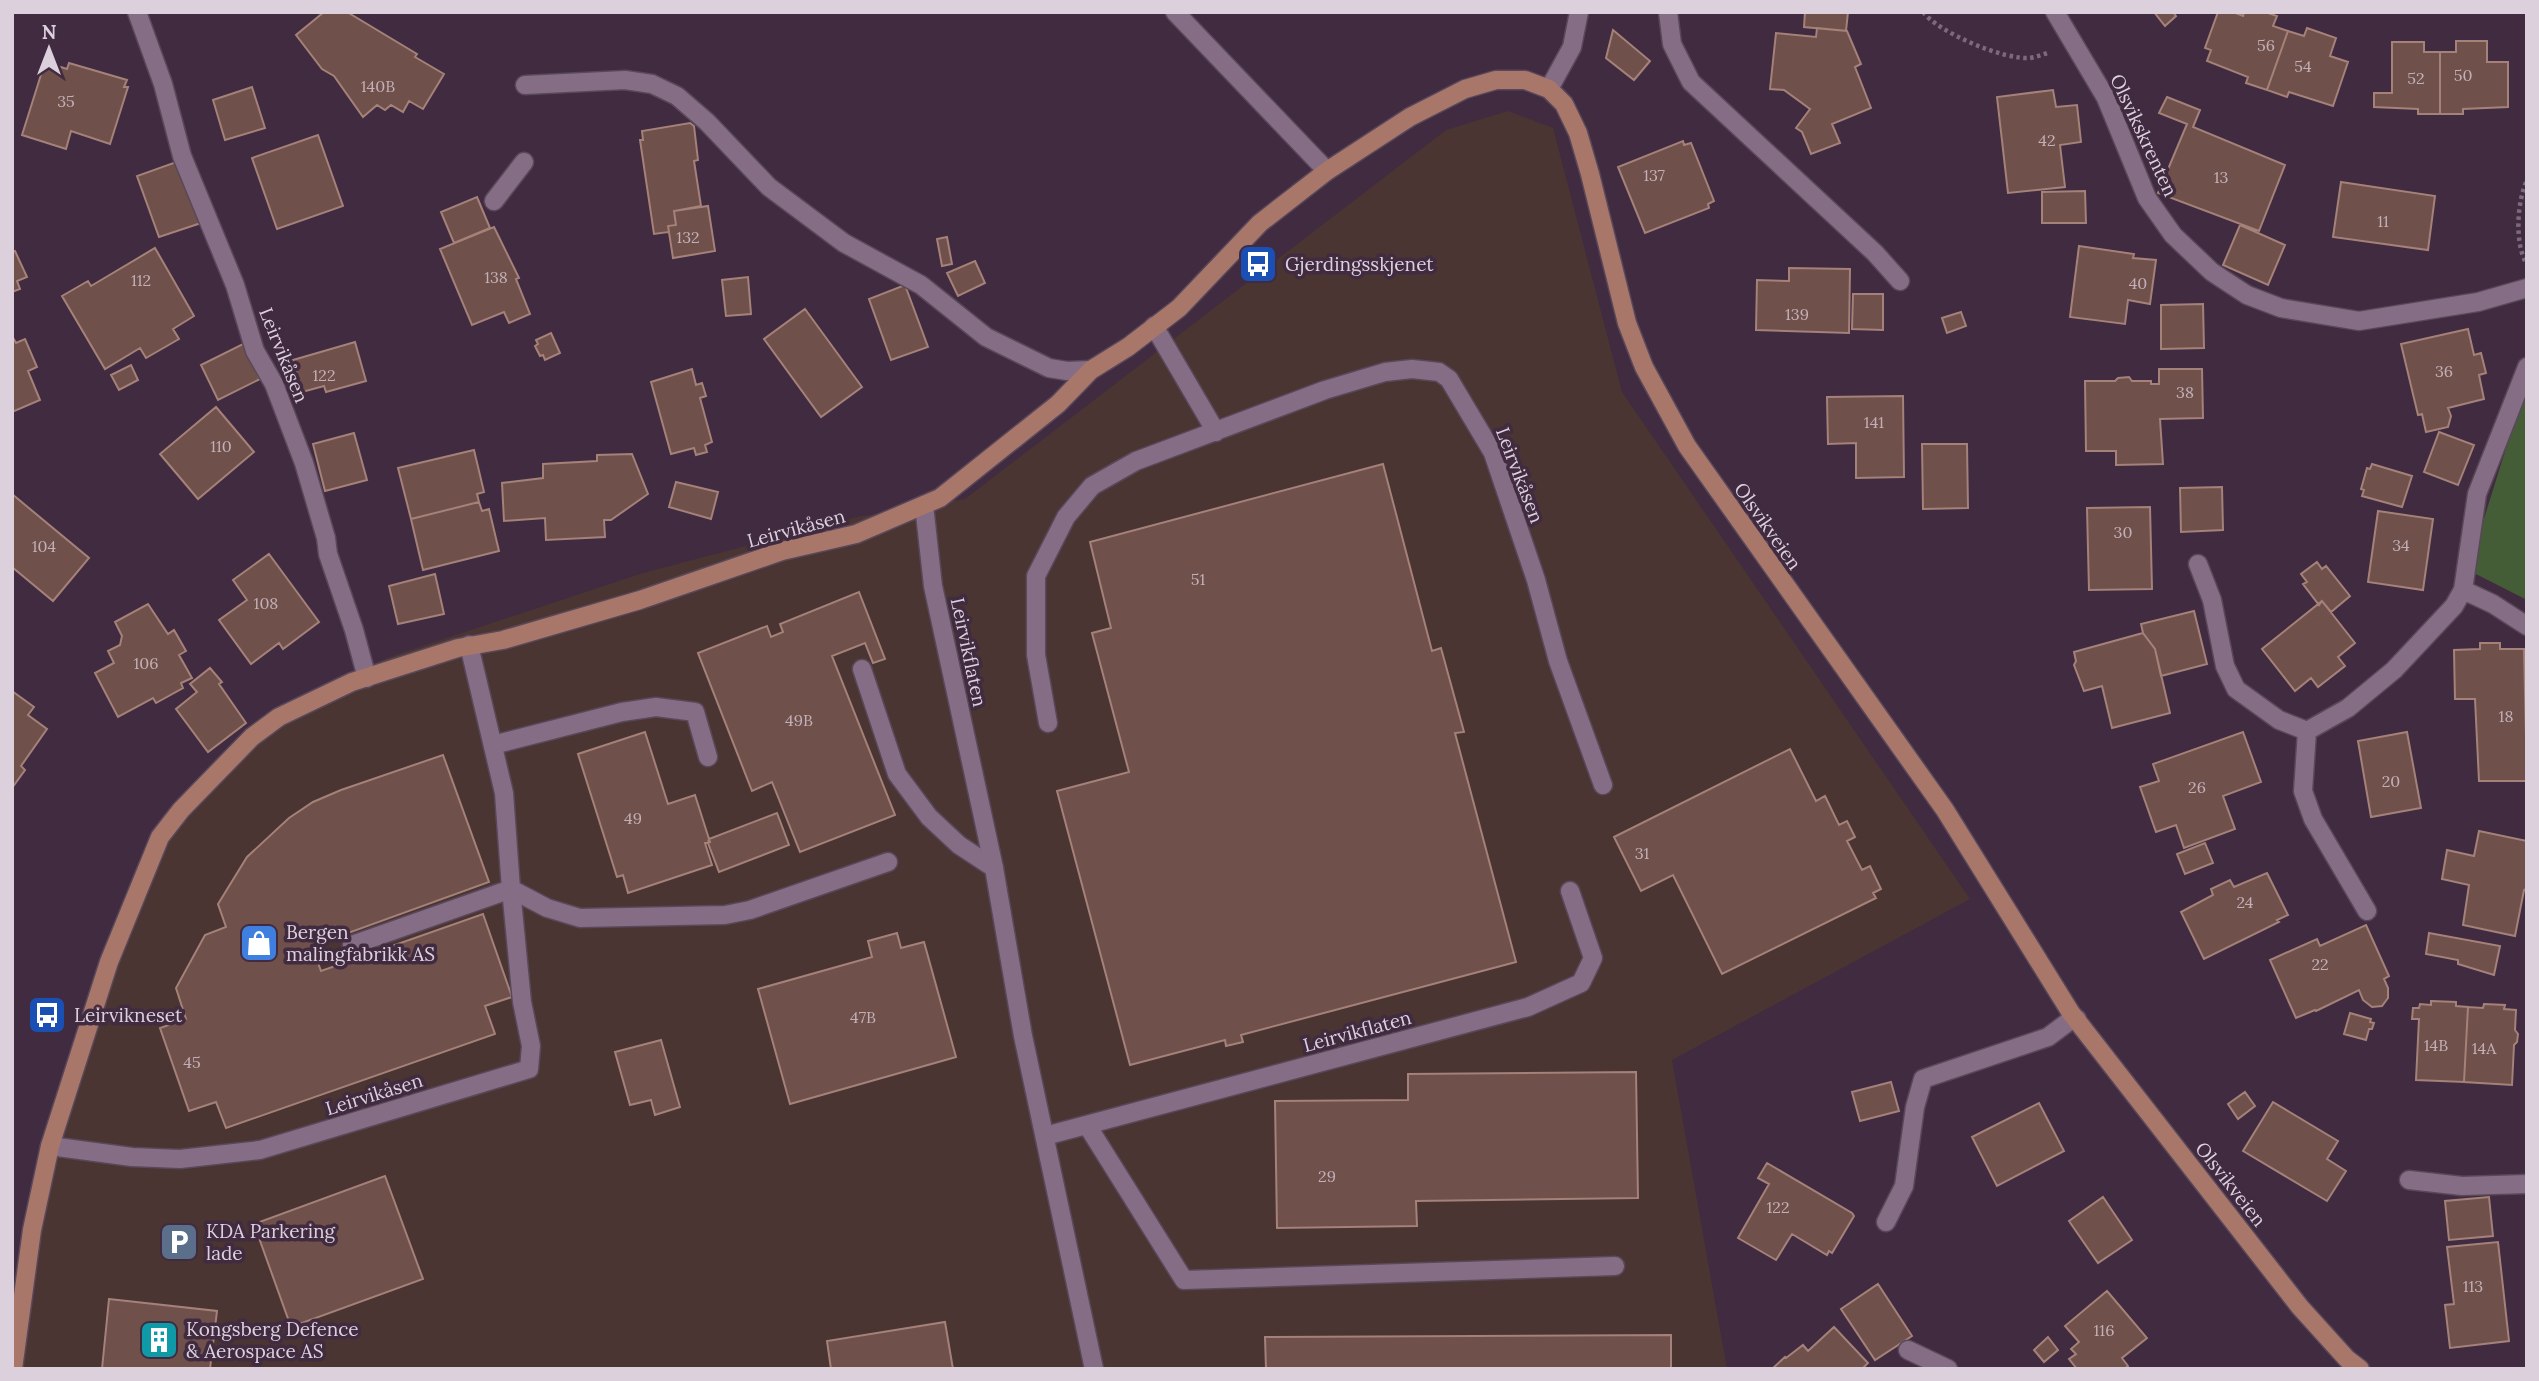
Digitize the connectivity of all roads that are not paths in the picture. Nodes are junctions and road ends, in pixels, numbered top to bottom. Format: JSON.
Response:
{"nodes":[{"id":1,"x":137,"y":12,"type":"edge"},
{"id":2,"x":1175,"y":12,"type":"edge"},
{"id":3,"x":1668,"y":12,"type":"edge"},
{"id":4,"x":2054,"y":12,"type":"edge"},
{"id":5,"x":1578,"y":13,"type":"edge"},
{"id":6,"x":525,"y":85,"type":"dead end"},
{"id":7,"x":1549,"y":89,"type":"junction"},
{"id":8,"x":524,"y":162,"type":"dead end"},
{"id":9,"x":1327,"y":171,"type":"junction"},
{"id":10,"x":494,"y":201,"type":"dead end"},
{"id":11,"x":1900,"y":281,"type":"dead end"},
{"id":12,"x":2527,"y":288,"type":"edge"},
{"id":13,"x":1154,"y":326,"type":"junction"},
{"id":14,"x":2527,"y":367,"type":"edge"},
{"id":15,"x":1091,"y":370,"type":"junction"},
{"id":16,"x":1216,"y":432,"type":"junction"},
{"id":17,"x":925,"y":505,"type":"junction"},
{"id":18,"x":2198,"y":564,"type":"dead end"},
{"id":19,"x":2463,"y":590,"type":"junction"},
{"id":20,"x":2527,"y":626,"type":"edge"},
{"id":21,"x":469,"y":645,"type":"junction"},
{"id":22,"x":862,"y":669,"type":"dead end"},
{"id":23,"x":367,"y":678,"type":"junction"},
{"id":24,"x":1048,"y":723,"type":"dead end"},
{"id":25,"x":2307,"y":731,"type":"junction"},
{"id":26,"x":493,"y":745,"type":"junction"},
{"id":27,"x":708,"y":757,"type":"dead end"},
{"id":28,"x":1604,"y":785,"type":"dead end"},
{"id":29,"x":888,"y":862,"type":"dead end"},
{"id":30,"x":994,"y":867,"type":"junction"},
{"id":31,"x":511,"y":889,"type":"junction"},
{"id":32,"x":1570,"y":891,"type":"dead end"},
{"id":33,"x":2367,"y":911,"type":"dead end"},
{"id":34,"x":352,"y":945,"type":"dead end"},
{"id":35,"x":2077,"y":1019,"type":"junction"},
{"id":36,"x":1087,"y":1125,"type":"junction"},
{"id":37,"x":1045,"y":1136,"type":"junction"},
{"id":38,"x":50,"y":1146,"type":"junction"},
{"id":39,"x":2409,"y":1180,"type":"dead end"},
{"id":40,"x":2527,"y":1184,"type":"edge"},
{"id":41,"x":1886,"y":1222,"type":"dead end"},
{"id":42,"x":1615,"y":1266,"type":"dead end"},
{"id":43,"x":1908,"y":1350,"type":"dead end"},
{"id":44,"x":13,"y":1369,"type":"edge"},
{"id":45,"x":1094,"y":1369,"type":"edge"},
{"id":46,"x":1948,"y":1369,"type":"edge"},
{"id":47,"x":2360,"y":1369,"type":"edge"}],
"edges":[{"from":1,"to":23,"type":"street","name":"Leirvikåsen"},
{"from":2,"to":9,"type":"street"},
{"from":3,"to":11,"type":"street"},
{"from":4,"to":12,"type":"street","name":"Olsvikskrenten"},
{"from":5,"to":7,"type":"street"},
{"from":6,"to":15,"type":"street"},
{"from":7,"to":9,"type":"main road","name":"Leirvikåsen"},
{"from":7,"to":35,"type":"main road","name":"Olsvikveien"},
{"from":8,"to":10,"type":"street"},
{"from":9,"to":13,"type":"main road","name":"Leirvikåsen"},
{"from":13,"to":15,"type":"main road","name":"Leirvikåsen"},
{"from":13,"to":16,"type":"street"},
{"from":14,"to":19,"type":"street"},
{"from":15,"to":17,"type":"main road","name":"Leirvikåsen"},
{"from":16,"to":24,"type":"street","name":"Leirvikåsen"},
{"from":16,"to":28,"type":"street","name":"Leirvikåsen"},
{"from":17,"to":21,"type":"main road","name":"Leirvikåsen"},
{"from":17,"to":30,"type":"street","name":"Leirvikflaten"},
{"from":18,"to":25,"type":"street"},
{"from":19,"to":20,"type":"street"},
{"from":19,"to":25,"type":"street"},
{"from":21,"to":23,"type":"main road","name":"Leirvikåsen"},
{"from":21,"to":26,"type":"street","name":"Leirvikåsen"},
{"from":22,"to":30,"type":"street"},
{"from":23,"to":38,"type":"main road","name":"Leirvikåsen"},
{"from":25,"to":33,"type":"street"},
{"from":26,"to":27,"type":"street"},
{"from":26,"to":31,"type":"street","name":"Leirvikåsen"},
{"from":29,"to":31,"type":"street"},
{"from":30,"to":37,"type":"street","name":"Leirvikflaten"},
{"from":31,"to":34,"type":"street"},
{"from":31,"to":38,"type":"street","name":"Leirvikåsen"},
{"from":32,"to":36,"type":"street","name":"Leirvikflaten"},
{"from":35,"to":41,"type":"street"},
{"from":35,"to":47,"type":"main road","name":"Olsvikveien"},
{"from":36,"to":37,"type":"street","name":"Leirvikflaten"},
{"from":36,"to":42,"type":"street"},
{"from":37,"to":45,"type":"street","name":"Leirvikflaten"},
{"from":38,"to":44,"type":"main road","name":"Leirvikåsen"},
{"from":39,"to":40,"type":"street"},
{"from":43,"to":46,"type":"street"}]}
